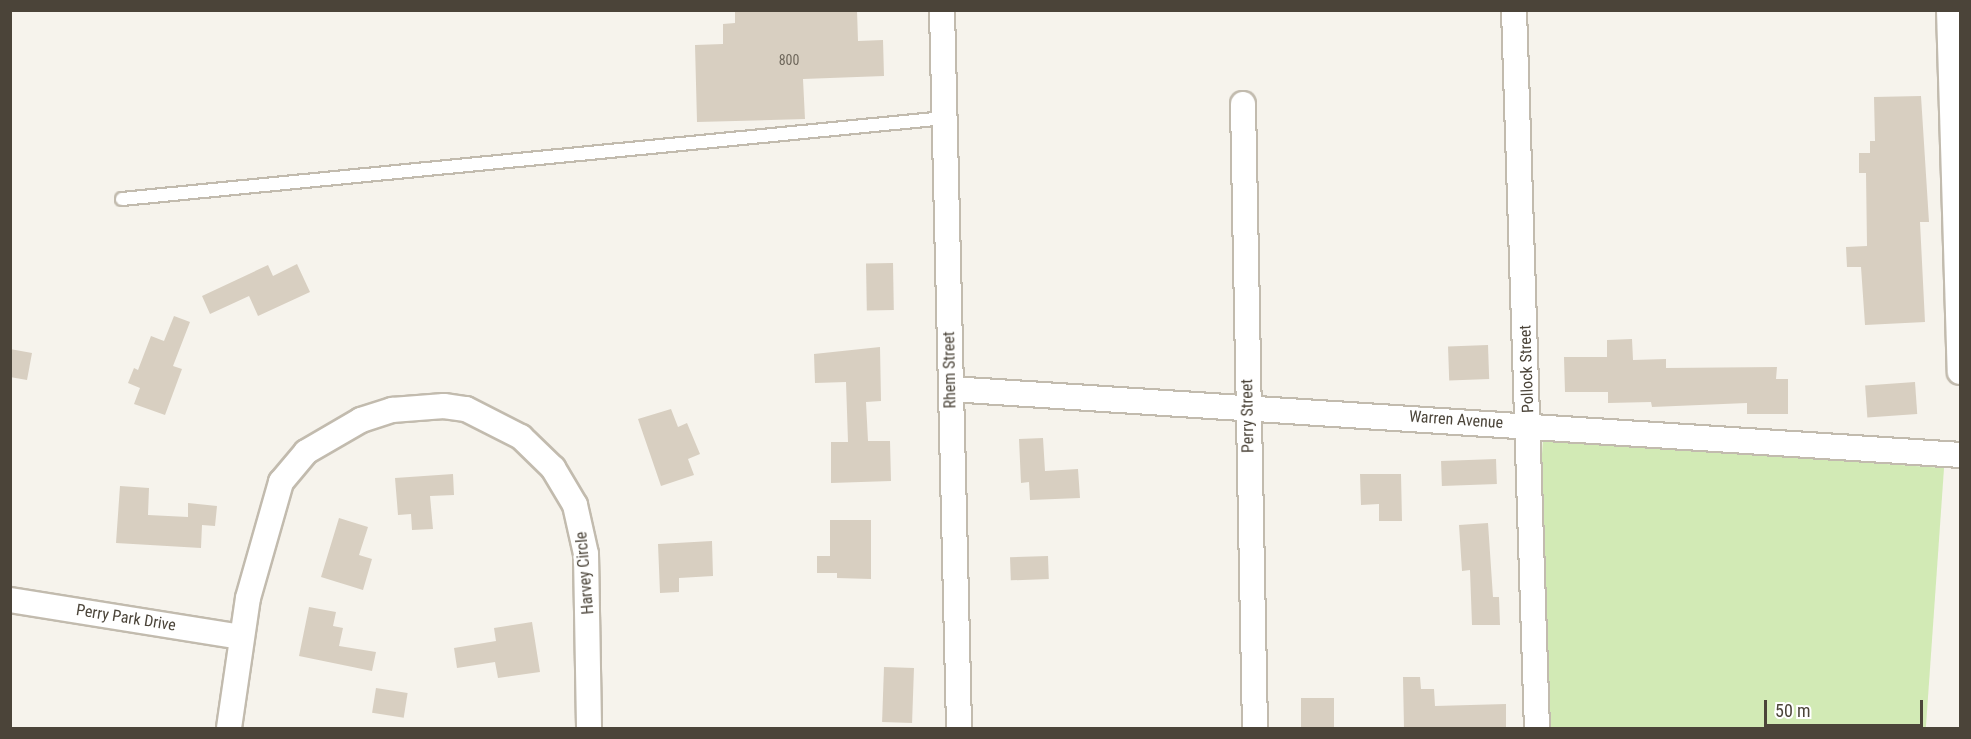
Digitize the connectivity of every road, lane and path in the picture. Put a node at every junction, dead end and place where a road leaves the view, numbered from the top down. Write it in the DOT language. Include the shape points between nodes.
graph roads {
  1 [pos="942,10"];
  2 [pos="1514,10"];
  3 [pos="1949,10"];
  4 [pos="1243,104"];
  5 [pos="945,118"];
  6 [pos="122,199"];
  7 [pos="1960,372"];
  8 [pos="951,389"];
  9 [pos="1248,406"];
  10 [pos="1529,425"];
  11 [pos="1960,455"];
  12 [pos="10,600"];
  13 [pos="241,636"];
  14 [pos="229,729"];
  15 [pos="589,729"];
  16 [pos="959,729"];
  17 [pos="1255,729"];
  18 [pos="1537,729"];
  1 -- 5 [label="street, Rhem Street"];
  2 -- 10 [label="street, Pollock Street"];
  3 -- 7 [label="street"];
  4 -- 9 [label="street, Perry Street"];
  5 -- 6 [label="lane"];
  5 -- 8 [label="street, Rhem Street"];
  8 -- 9 [label="street, Warren Avenue"];
  8 -- 16 [label="street, Rhem Street"];
  9 -- 10 [label="street, Warren Avenue"];
  9 -- 17 [label="street, Perry Street"];
  10 -- 11 [label="street, Warren Avenue"];
  10 -- 18 [label="street, Pollock Street"];
  12 -- 13 [label="street, Perry Park Drive"];
  13 -- 14 [label="street, Harvey Circle"];
  13 -- 15 [label="street, Harvey Circle" via="269,516 281,482 295,463 323,440 381,413 420,407 466,409 535,448 553,468 575,505 586,554"];
}
